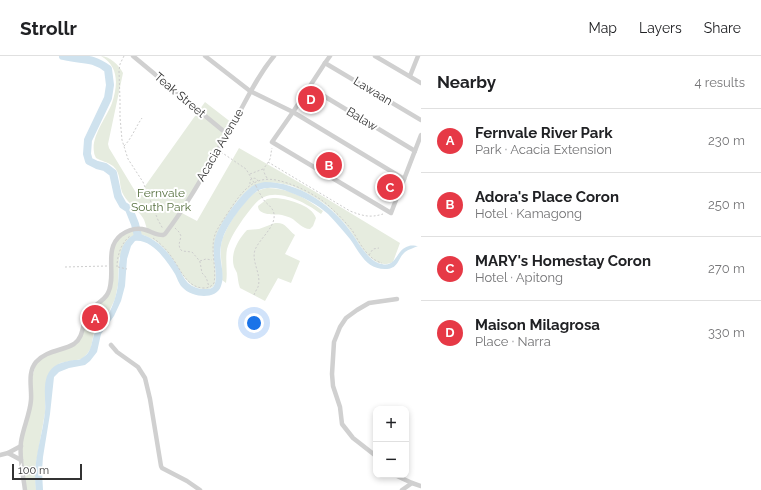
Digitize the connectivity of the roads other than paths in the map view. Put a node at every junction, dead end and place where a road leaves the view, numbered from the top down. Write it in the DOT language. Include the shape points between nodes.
graph roads {
  1 [pos="133,56"];
  2 [pos="205,56"];
  3 [pos="274,56"];
  4 [pos="330,56"];
  5 [pos="375,56"];
  6 [pos="418,56"];
  7 [pos="384,58"];
  8 [pos="325,63"];
  9 [pos="410,76"];
  10 [pos="421,83"];
  11 [pos="309,87"];
  12 [pos="250,91"];
  13 [pos="293,112"];
  14 [pos="421,120"];
  15 [pos="227,134"];
  16 [pos="421,135"];
  17 [pos="415,151"];
  18 [pos="404,179"];
  19 [pos="397,299"];
  20 [pos="111,345"];
  21 [pos="21,446"];
  22 [pos="8,453"];
  23 [pos="373,453"];
  24 [pos="0,455"];
  25 [pos="21,460"];
  26 [pos="401,478"];
  27 [pos="412,483"];
  28 [pos="421,486"];
  29 [pos="25,490"];
  30 [pos="200,490"];
  31 [pos="402,490"];
  1 -- 15 [label="street, Teak Street"];
  2 -- 12 [label="street"];
  3 -- 12 [label="street, Acacia Avenue"];
  4 -- 8 [label="street"];
  5 -- 7 [label="street"];
  6 -- 9 [label="street"];
  7 -- 9 [label="street"];
  8 -- 11 [label="street"];
  8 -- 14 [label="street, Lawaan"];
  9 -- 10 [label="street"];
  11 -- 13 [label="street"];
  11 -- 17 [label="street, Balaw"];
  12 -- 13 [label="street"];
  12 -- 15 [label="street, Acacia Avenue"];
  13 -- 18 [label="street"];
  13 -- 18 [label="street" via="272,142 389,212"];
  15 -- 21 [label="street, Acacia Avenue" via="166,233 160,235 137,228 126,232 115,241 111,254 111,284 108,293 88,313 83,330 75,343 44,356 31,372 31,401"];
  16 -- 17 [label="street"];
  17 -- 18 [label="street"];
  19 -- 23 [label="street" via="369,302 357,310 346,318 334,342 333,386 342,424 353,438"];
  20 -- 30 [label="street" via="138,367 145,378 160,466"];
  21 -- 22 [label="street"];
  21 -- 25 [label="street"];
  22 -- 24 [label="street"];
  22 -- 25 [label="street"];
  25 -- 29 [label="street"];
  26 -- 27 [label="street"];
  27 -- 28 [label="street"];
  27 -- 31 [label="street"];
}
